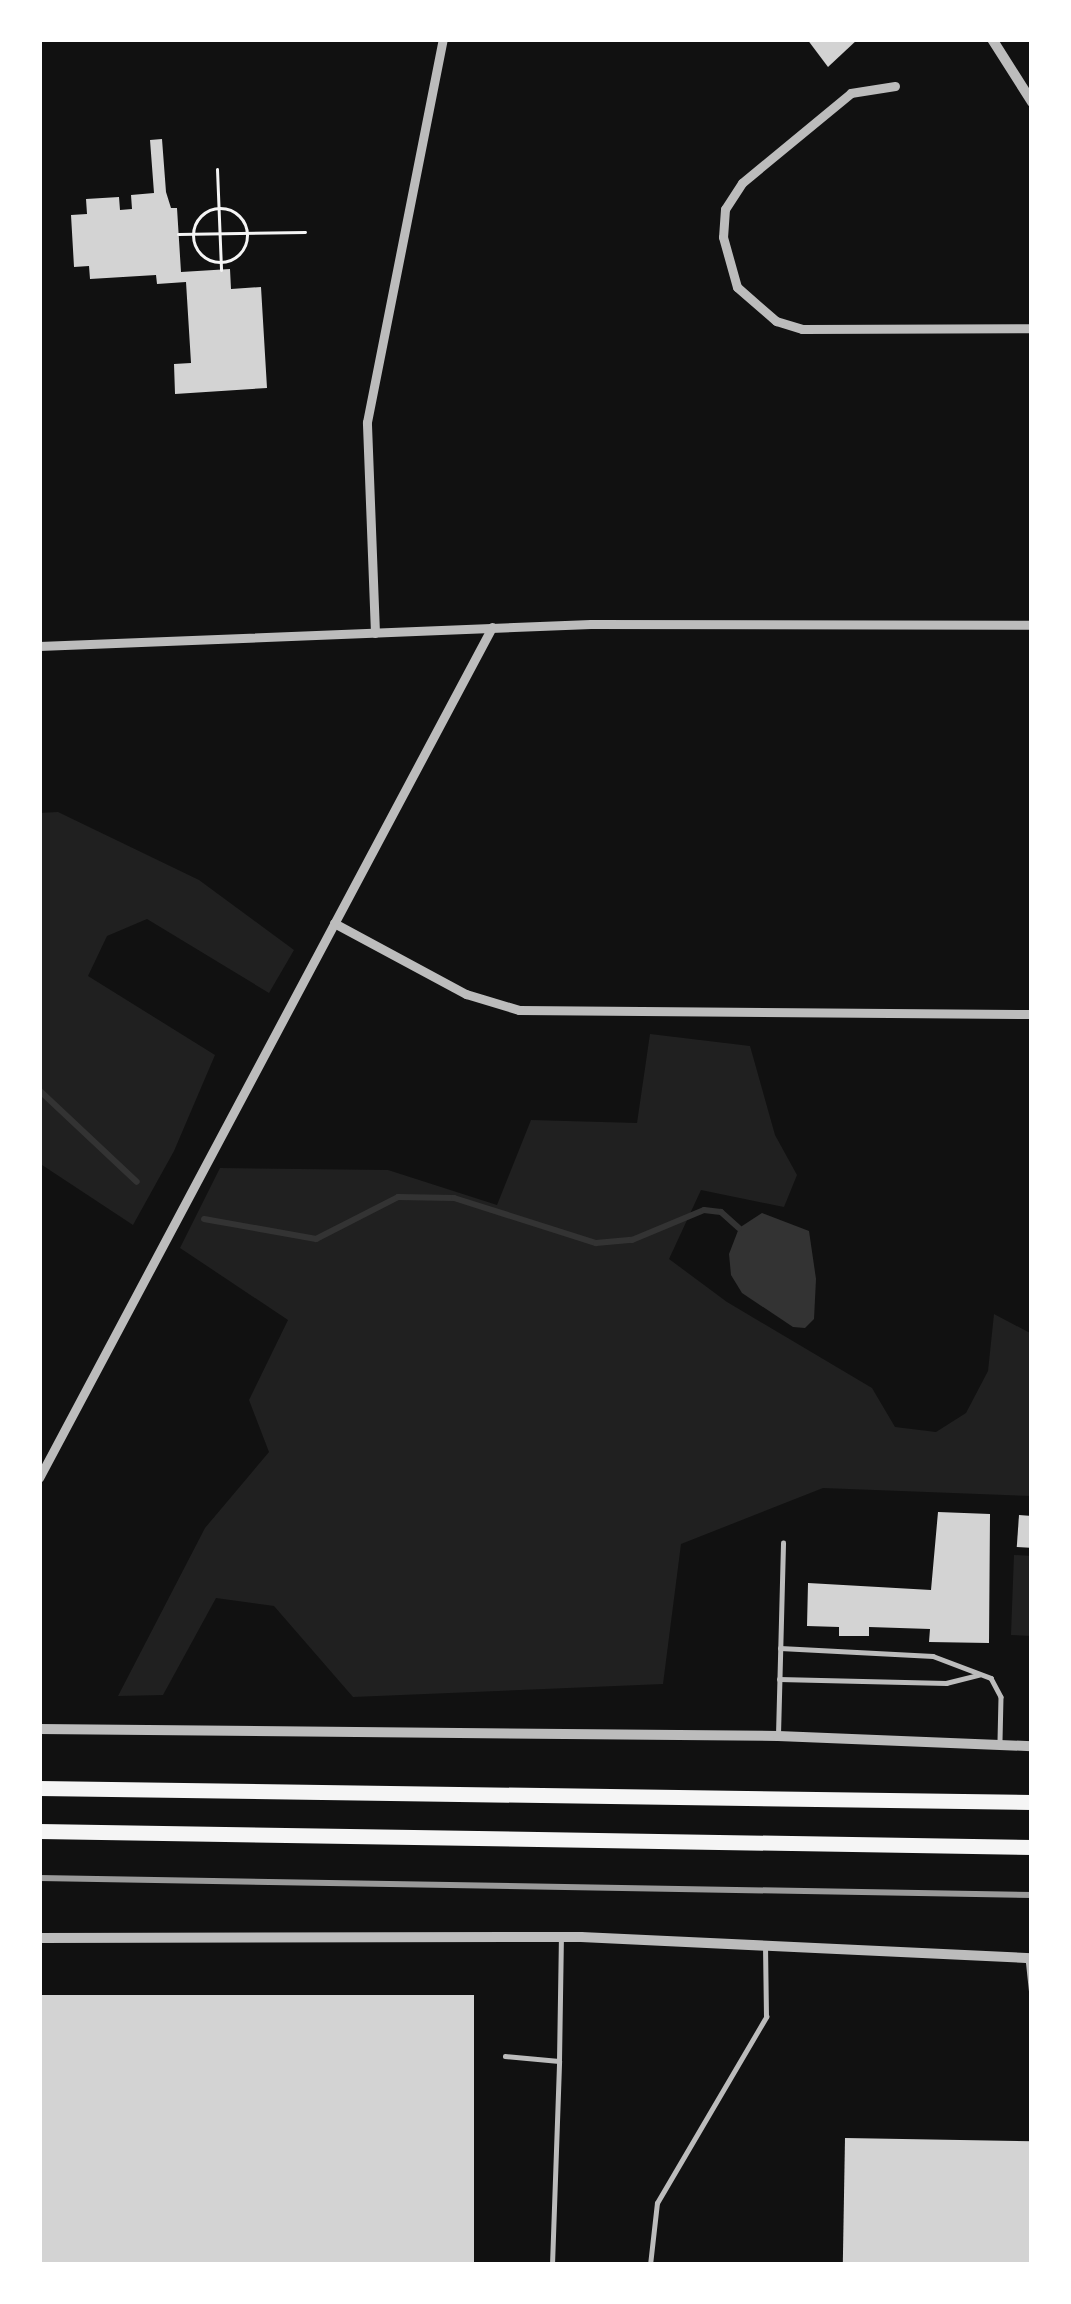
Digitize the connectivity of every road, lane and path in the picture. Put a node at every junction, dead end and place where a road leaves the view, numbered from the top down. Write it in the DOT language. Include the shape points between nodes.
graph roads {
  1 [pos="443,39"];
  2 [pos="992,39"];
  3 [pos="895,86"];
  4 [pos="1032,103"];
  5 [pos="217,169"];
  6 [pos="219,208"];
  7 [pos="305,232"];
  8 [pos="178,234"];
  9 [pos="248,234"];
  10 [pos="192,235"];
  11 [pos="220,235"];
  12 [pos="221,267"];
  13 [pos="1032,328"];
  14 [pos="1032,625"];
  15 [pos="491,628"];
  16 [pos="375,633"];
  17 [pos="39,646"];
  18 [pos="334,923"];
  19 [pos="1032,1014"];
  20 [pos="39,1478"];
  21 [pos="783,1543"];
  22 [pos="780,1648"];
  23 [pos="979,1676"];
  24 [pos="779,1679"];
  25 [pos="39,1729"];
  26 [pos="778,1736"];
  27 [pos="1000,1746"];
  28 [pos="1032,1746"];
  29 [pos="39,1788"];
  30 [pos="1032,1802"];
  31 [pos="39,1831"];
  32 [pos="1032,1846"];
  33 [pos="561,1937"];
  34 [pos="39,1938"];
  35 [pos="765,1942"];
  36 [pos="1030,1958"];
  37 [pos="1032,1994"];
  38 [pos="505,2056"];
  39 [pos="559,2061"];
  40 [pos="552,2265"];
  41 [pos="650,2265"];
  1 -- 16 [label="street" via="367,422"];
  2 -- 4 [label="street"];
  3 -- 13 [label="street" via="851,92 742,183 725,209 723,237 737,287 776,321 802,328"];
  5 -- 6 [label="path"];
  6 -- 9 [label="path" via="240,217"];
  6 -- 10 [label="path" via="202,215"];
  6 -- 11 [label="path"];
  7 -- 9 [label="path"];
  8 -- 10 [label="path"];
  9 -- 11 [label="path"];
  9 -- 12 [label="path" via="241,253"];
  10 -- 11 [label="path"];
  10 -- 12 [label="path" via="202,255"];
  11 -- 12 [label="path"];
  14 -- 15 [label="street"];
  15 -- 16 [label="street"];
  15 -- 18 [label="street"];
  16 -- 17 [label="street"];
  18 -- 19 [label="street" via="466,994 519,1010"];
  18 -- 20 [label="street"];
  21 -- 22 [label="lane"];
  22 -- 23 [label="lane" via="933,1656"];
  22 -- 24 [label="lane"];
  23 -- 24 [label="lane" via="946,1683"];
  23 -- 27 [label="lane" via="998,1683"];
  24 -- 26 [label="lane"];
  25 -- 26 [label="street"];
  26 -- 27 [label="street"];
  27 -- 28 [label="street"];
  29 -- 30 [label="highway"];
  31 -- 32 [label="highway"];
  33 -- 34 [label="street"];
  33 -- 35 [label="street"];
  33 -- 39 [label="lane"];
  35 -- 36 [label="street"];
  35 -- 41 [label="lane" via="766,2017 657,2203"];
  36 -- 37 [label="lane"];
  38 -- 39 [label="lane"];
  39 -- 40 [label="lane"];
}
